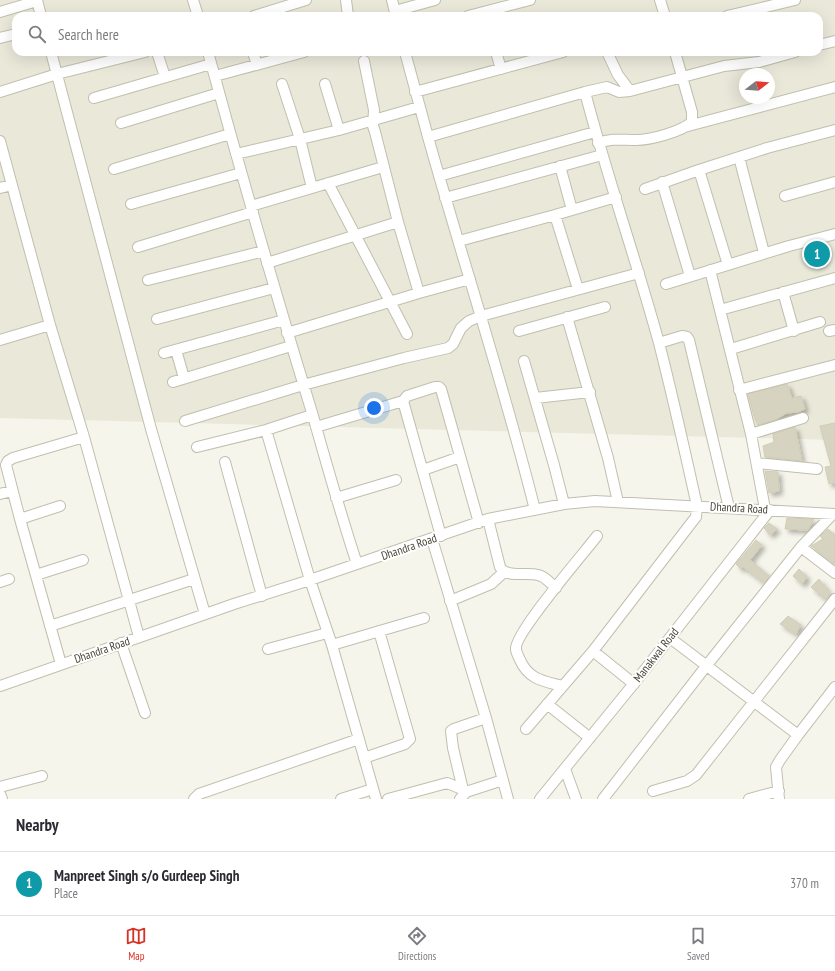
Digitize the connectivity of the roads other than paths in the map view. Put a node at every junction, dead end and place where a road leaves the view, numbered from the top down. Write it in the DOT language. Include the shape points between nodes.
graph roads {
  1 [pos="37,0"];
  2 [pos="193,0"];
  3 [pos="306,0"];
  4 [pos="346,0"];
  5 [pos="392,0"];
  6 [pos="435,0"];
  7 [pos="530,0"];
  8 [pos="660,0"];
  9 [pos="795,0"];
  10 [pos="0,12"];
  11 [pos="40,12"];
  12 [pos="197,12"];
  13 [pos="267,12"];
  14 [pos="348,12"];
  15 [pos="396,12"];
  16 [pos="399,12"];
  17 [pos="492,12"];
  18 [pos="664,12"];
  19 [pos="744,12"];
  20 [pos="12,35"];
  21 [pos="0,38"];
  22 [pos="835,41"];
  23 [pos="823,44"];
  24 [pos="52,56"];
  25 [pos="129,56"];
  26 [pos="158,56"];
  27 [pos="209,56"];
  28 [pos="254,56"];
  29 [pos="290,56"];
  30 [pos="406,56"];
  31 [pos="497,56"];
  32 [pos="548,56"];
  33 [pos="609,56"];
  34 [pos="676,56"];
  35 [pos="780,56"];
  36 [pos="364,61"];
  37 [pos="211,64"];
  38 [pos="257,65"];
  39 [pos="501,69"];
  40 [pos="57,74"];
  41 [pos="215,76"];
  42 [pos="682,76"];
  43 [pos="165,77"];
  44 [pos="621,79"];
  45 [pos="282,84"];
  46 [pos="325,84"];
  47 [pos="835,87"];
  48 [pos="613,90"];
  49 [pos="630,91"];
  50 [pos="0,92"];
  51 [pos="415,92"];
  52 [pos="584,92"];
  53 [pos="219,93"];
  54 [pos="94,98"];
  55 [pos="419,107"];
  56 [pos="373,121"];
  57 [pos="121,124"];
  58 [pos="688,126"];
  59 [pos="340,130"];
  60 [pos="835,130"];
  61 [pos="595,132"];
  62 [pos="230,134"];
  63 [pos="428,137"];
  64 [pos="300,139"];
  65 [pos="0,142"];
  66 [pos="598,142"];
  67 [pos="236,154"];
  68 [pos="602,155"];
  69 [pos="739,157"];
  70 [pos="560,166"];
  71 [pos="383,167"];
  72 [pos="114,169"];
  73 [pos="699,170"];
  74 [pos="241,173"];
  75 [pos="439,176"];
  76 [pos="662,182"];
  77 [pos="835,182"];
  78 [pos="328,183"];
  79 [pos="12,185"];
  80 [pos="0,188"];
  81 [pos="312,188"];
  82 [pos="645,189"];
  83 [pos="785,196"];
  84 [pos="616,197"];
  85 [pos="445,198"];
  86 [pos="131,204"];
  87 [pos="252,209"];
  88 [pos="572,210"];
  89 [pos="555,215"];
  90 [pos="398,222"];
  91 [pos="835,234"];
  92 [pos="356,236"];
  93 [pos="459,241"];
  94 [pos="138,247"];
  95 [pos="264,251"];
  96 [pos="764,253"];
  97 [pos="267,263"];
  98 [pos="728,265"];
  99 [pos="710,270"];
  100 [pos="639,273"];
  101 [pos="690,276"];
  102 [pos="470,279"];
  103 [pos="835,279"];
  104 [pos="148,280"];
  105 [pos="666,284"];
  106 [pos="274,288"];
  107 [pos="578,289"];
  108 [pos="783,292"];
  109 [pos="420,293"];
  110 [pos="391,302"];
  111 [pos="605,307"];
  112 [pos="720,310"];
  113 [pos="481,316"];
  114 [pos="567,317"];
  115 [pos="157,319"];
  116 [pos="284,320"];
  117 [pos="820,322"];
  118 [pos="50,325"];
  119 [pos="519,331"];
  120 [pos="794,331"];
  121 [pos="287,333"];
  122 [pos="407,334"];
  123 [pos="0,340"];
  124 [pos="659,343"];
  125 [pos="291,346"];
  126 [pos="731,349"];
  127 [pos="176,350"];
  128 [pos="164,353"];
  129 [pos="524,361"];
  130 [pos="835,365"];
  131 [pos="184,378"];
  132 [pos="173,382"];
  133 [pos="303,385"];
  134 [pos="739,390"];
  135 [pos="590,392"];
  136 [pos="535,398"];
  137 [pos="403,401"];
  138 [pos="312,414"];
  139 [pos="803,418"];
  140 [pos="185,421"];
  141 [pos="316,426"];
  142 [pos="266,430"];
  143 [pos="751,434"];
  144 [pos="84,437"];
  145 [pos="198,447"];
  146 [pos="460,457"];
  147 [pos="225,462"];
  148 [pos="757,463"];
  149 [pos="423,470"];
  150 [pos="817,470"];
  151 [pos="396,480"];
  152 [pos="12,491"];
  153 [pos="0,494"];
  154 [pos="336,498"];
  155 [pos="618,502"];
  156 [pos="564,504"];
  157 [pos="60,506"];
  158 [pos="697,506"];
  159 [pos="729,508"];
  160 [pos="535,510"];
  161 [pos="768,510"];
  162 [pos="834,514"];
  163 [pos="20,519"];
  164 [pos="484,521"];
  165 [pos="597,536"];
  166 [pos="436,538"];
  167 [pos="801,547"];
  168 [pos="83,560"];
  169 [pos="357,564"];
  170 [pos="504,572"];
  171 [pos="835,573"];
  172 [pos="36,575"];
  173 [pos="194,579"];
  174 [pos="310,580"];
  175 [pos="556,588"];
  176 [pos="262,596"];
  177 [pos="835,599"];
  178 [pos="128,600"];
  179 [pos="450,601"];
  180 [pos="205,614"];
  181 [pos="424,618"];
  182 [pos="50,626"];
  183 [pos="379,632"];
  184 [pos="327,633"];
  185 [pos="139,637"];
  186 [pos="670,638"];
  187 [pos="121,643"];
  188 [pos="332,645"];
  189 [pos="268,649"];
  190 [pos="593,651"];
  191 [pos="61,664"];
  192 [pos="707,665"];
  193 [pos="634,684"];
  194 [pos="0,686"];
  195 [pos="562,686"];
  196 [pos="835,687"];
  197 [pos="754,702"];
  198 [pos="547,704"];
  199 [pos="145,713"];
  200 [pos="486,718"];
  201 [pos="526,729"];
  202 [pos="798,735"];
  203 [pos="590,738"];
  204 [pos="359,739"];
  205 [pos="364,758"];
  206 [pos="565,769"];
  207 [pos="42,776"];
  208 [pos="503,780"];
  209 [pos="0,787"];
  210 [pos="373,789"];
  211 [pos="653,791"];
  212 [pos="0,794"];
  213 [pos="462,794"];
  214 [pos="779,795"];
  215 [pos="2,799"];
  216 [pos="194,799"];
  217 [pos="341,799"];
  218 [pos="376,799"];
  219 [pos="388,799"];
  220 [pos="508,799"];
  221 [pos="540,799"];
  222 [pos="576,799"];
  223 [pos="603,799"];
  224 [pos="749,799"];
  1 -- 10 [label="street"];
  1 -- 11 [label="street"];
  2 -- 12 [label="street"];
  3 -- 13 [label="street"];
  4 -- 14 [label="street"];
  5 -- 15 [label="street"];
  6 -- 16 [label="street"];
  7 -- 17 [label="street"];
  8 -- 18 [label="street"];
  9 -- 19 [label="street"];
  20 -- 21 [label="street"];
  22 -- 23 [label="street"];
  24 -- 40 [label="street"];
  25 -- 40 [label="street"];
  26 -- 43 [label="street"];
  27 -- 37 [label="street"];
  28 -- 38 [label="street"];
  29 -- 38 [label="street"];
  30 -- 51 [label="street"];
  31 -- 39 [label="street"];
  32 -- 39 [label="street"];
  33 -- 44 [label="street"];
  34 -- 42 [label="street"];
  35 -- 42 [label="street"];
  36 -- 56 [label="street" via="374,110"];
  37 -- 41 [label="street"];
  37 -- 43 [label="street"];
  38 -- 41 [label="street"];
  39 -- 51 [label="street"];
  40 -- 50 [label="street"];
  40 -- 173 [label="street" via="151,429"];
  41 -- 53 [label="street"];
  42 -- 49 [label="street"];
  42 -- 58 [label="street" via="693,118"];
  43 -- 54 [label="street"];
  44 -- 48 [label="street"];
  44 -- 49 [label="street"];
  45 -- 64 [label="street"];
  46 -- 59 [label="street"];
  47 -- 58 [label="street"];
  48 -- 49 [label="street"];
  48 -- 52 [label="street" via="606,87"];
  51 -- 55 [label="street"];
  52 -- 61 [label="street"];
  52 -- 63 [label="street"];
  53 -- 57 [label="street"];
  53 -- 62 [label="street"];
  55 -- 56 [label="street"];
  55 -- 63 [label="street"];
  56 -- 59 [label="street"];
  56 -- 71 [label="street"];
  58 -- 66 [label="street" via="645,139"];
  59 -- 64 [label="street"];
  60 -- 69 [label="street"];
  61 -- 66 [label="street"];
  61 -- 75 [label="street"];
  62 -- 67 [label="street"];
  62 -- 72 [label="street"];
  63 -- 75 [label="street"];
  64 -- 67 [label="street"];
  64 -- 81 [label="street"];
  65 -- 79 [label="street"];
  66 -- 68 [label="street"];
  67 -- 74 [label="street"];
  68 -- 70 [label="street"];
  68 -- 84 [label="street"];
  69 -- 73 [label="street"];
  69 -- 96 [label="street"];
  70 -- 85 [label="street"];
  70 -- 88 [label="street"];
  71 -- 78 [label="street"];
  71 -- 90 [label="street"];
  73 -- 76 [label="street"];
  73 -- 98 [label="street"];
  74 -- 86 [label="street"];
  74 -- 87 [label="street"];
  75 -- 85 [label="street"];
  76 -- 82 [label="street"];
  76 -- 101 [label="street"];
  77 -- 83 [label="street"];
  78 -- 81 [label="street"];
  78 -- 92 [label="street"];
  79 -- 80 [label="street"];
  79 -- 118 [label="street"];
  81 -- 87 [label="street"];
  84 -- 88 [label="street"];
  84 -- 100 [label="street"];
  85 -- 93 [label="street"];
  87 -- 94 [label="street"];
  87 -- 95 [label="street"];
  88 -- 89 [label="street"];
  89 -- 93 [label="street"];
  89 -- 107 [label="street"];
  90 -- 92 [label="street"];
  90 -- 109 [label="street"];
  91 -- 96 [label="street"];
  92 -- 97 [label="street"];
  92 -- 110 [label="street"];
  93 -- 102 [label="street"];
  95 -- 97 [label="street"];
  95 -- 104 [label="street"];
  96 -- 98 [label="street"];
  97 -- 106 [label="street"];
  98 -- 99 [label="street"];
  99 -- 101 [label="street"];
  99 -- 112 [label="street"];
  100 -- 107 [label="street"];
  100 -- 124 [label="street"];
  101 -- 105 [label="street"];
  102 -- 109 [label="street"];
  102 -- 113 [label="street"];
  103 -- 108 [label="street"];
  106 -- 115 [label="street"];
  106 -- 116 [label="street"];
  107 -- 113 [label="street"];
  108 -- 112 [label="street"];
  108 -- 120 [label="street"];
  109 -- 110 [label="street"];
  110 -- 121 [label="street"];
  110 -- 122 [label="street"];
  111 -- 114 [label="street"];
  112 -- 126 [label="street"];
  113 -- 133 [label="street" via="461,328 453,344 448,348"];
  113 -- 160 [label="street"];
  114 -- 119 [label="street"];
  114 -- 135 [label="street"];
  116 -- 121 [label="street"];
  116 -- 127 [label="street"];
  117 -- 120 [label="street"];
  118 -- 123 [label="street"];
  118 -- 144 [label="street"];
  120 -- 126 [label="street"];
  121 -- 125 [label="street"];
  124 -- 158 [label="street"];
  124 -- 159 [label="street" via="682,336 689,340"];
  125 -- 131 [label="street"];
  125 -- 133 [label="street"];
  126 -- 134 [label="street"];
  127 -- 128 [label="street"];
  127 -- 131 [label="street"];
  129 -- 136 [label="street"];
  130 -- 134 [label="street"];
  131 -- 132 [label="street"];
  133 -- 138 [label="street"];
  133 -- 140 [label="street"];
  134 -- 143 [label="street"];
  135 -- 136 [label="street"];
  135 -- 155 [label="street"];
  136 -- 156 [label="street"];
  137 -- 141 [label="street"];
  137 -- 146 [label="street" via="407,396 435,387 440,388"];
  137 -- 149 [label="street"];
  138 -- 141 [label="street"];
  138 -- 142 [label="street"];
  139 -- 143 [label="street"];
  141 -- 154 [label="street"];
  142 -- 145 [label="street"];
  142 -- 174 [label="street"];
  143 -- 148 [label="street"];
  144 -- 152 [label="street" via="8,461 6,465"];
  144 -- 178 [label="street"];
  146 -- 149 [label="street"];
  146 -- 164 [label="street"];
  147 -- 176 [label="street"];
  148 -- 150 [label="street"];
  148 -- 161 [label="street"];
  149 -- 166 [label="street"];
  151 -- 154 [label="street"];
  152 -- 153 [label="street"];
  152 -- 163 [label="street"];
  154 -- 169 [label="street"];
  155 -- 156 [label="street, Dhandra Road"];
  155 -- 158 [label="street, Dhandra Road"];
  156 -- 160 [label="street, Dhandra Road"];
  157 -- 163 [label="street"];
  158 -- 159 [label="street, Dhandra Road"];
  158 -- 190 [label="street" via="696,517"];
  159 -- 161 [label="street, Dhandra Road"];
  160 -- 164 [label="street, Dhandra Road"];
  161 -- 162 [label="street, Dhandra Road"];
  161 -- 186 [label="street, Manakwal Road"];
  162 -- 167 [label="street"];
  163 -- 172 [label="street"];
  164 -- 166 [label="street, Dhandra Road"];
  164 -- 170 [label="street"];
  165 -- 175 [label="street"];
  166 -- 169 [label="street, Dhandra Road"];
  166 -- 179 [label="street"];
  167 -- 171 [label="street"];
  167 -- 192 [label="street"];
  168 -- 172 [label="street"];
  169 -- 174 [label="street, Dhandra Road"];
  170 -- 175 [label="street" via="540,575"];
  170 -- 179 [label="street" via="491,584"];
  172 -- 182 [label="street"];
  173 -- 178 [label="street"];
  173 -- 180 [label="street"];
  174 -- 176 [label="street, Dhandra Road"];
  174 -- 184 [label="street"];
  175 -- 195 [label="street" via="521,634 516,649 521,663 530,675"];
  176 -- 180 [label="street, Dhandra Road"];
  177 -- 197 [label="street"];
  178 -- 182 [label="street"];
  178 -- 185 [label="street"];
  179 -- 200 [label="street"];
  180 -- 185 [label="street, Dhandra Road"];
  181 -- 183 [label="street"];
  182 -- 191 [label="street"];
  183 -- 188 [label="street"];
  183 -- 205 [label="street" via="410,739 405,744"];
  184 -- 188 [label="street"];
  184 -- 189 [label="street"];
  185 -- 187 [label="street, Dhandra Road"];
  186 -- 192 [label="street"];
  186 -- 193 [label="street, Manakwal Road"];
  187 -- 191 [label="street, Dhandra Road"];
  187 -- 199 [label="street"];
  188 -- 204 [label="street"];
  190 -- 193 [label="street"];
  190 -- 195 [label="street"];
  191 -- 194 [label="street, Dhandra Road"];
  192 -- 197 [label="street"];
  192 -- 223 [label="street"];
  193 -- 203 [label="street, Manakwal Road"];
  195 -- 198 [label="street"];
  196 -- 202 [label="street"];
  197 -- 202 [label="street"];
  197 -- 211 [label="street" via="696,775 687,781"];
  198 -- 201 [label="street"];
  198 -- 203 [label="street"];
  200 -- 208 [label="street"];
  200 -- 213 [label="street" via="451,732"];
  202 -- 214 [label="street" via="776,767"];
  203 -- 206 [label="street, Manakwal Road"];
  204 -- 205 [label="street"];
  204 -- 216 [label="street" via="199,794"];
  205 -- 210 [label="street"];
  206 -- 221 [label="street, Manakwal Road"];
  206 -- 222 [label="street"];
  207 -- 209 [label="street"];
  208 -- 213 [label="street"];
  208 -- 220 [label="street"];
  210 -- 217 [label="street"];
  210 -- 218 [label="street"];
  212 -- 215 [label="street"];
  213 -- 219 [label="street" via="447,783"];
  214 -- 224 [label="street"];
}
